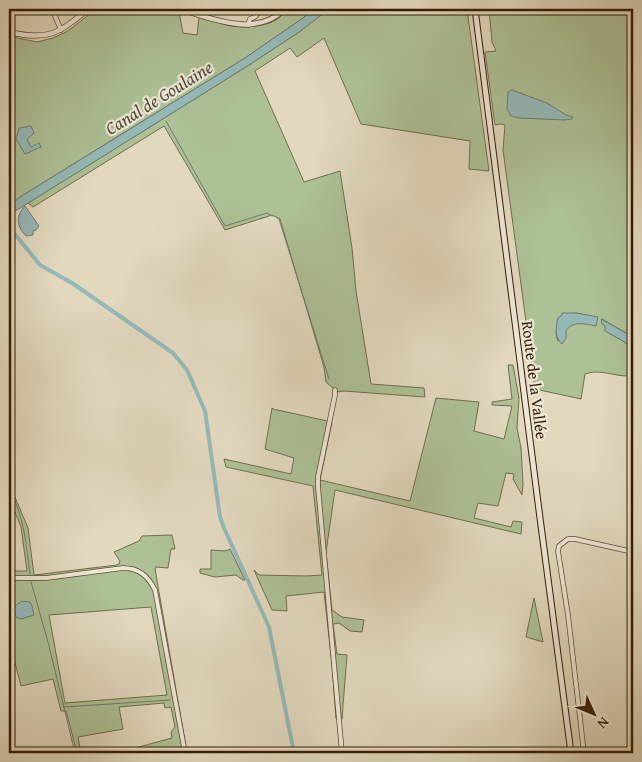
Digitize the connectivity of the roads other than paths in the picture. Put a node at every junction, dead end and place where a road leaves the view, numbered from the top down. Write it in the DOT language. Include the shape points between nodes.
graph roads {
  1 [pos="52,9"];
  2 [pos="88,9"];
  3 [pos="180,9"];
  4 [pos="257,9"];
  5 [pos="285,9"];
  6 [pos="475,9"];
  7 [pos="248,25"];
  8 [pos="61,30"];
  9 [pos="9,32"];
  10 [pos="335,390"];
  11 [pos="633,552"];
  12 [pos="9,578"];
  13 [pos="185,753"];
  14 [pos="342,753"];
  15 [pos="572,753"];
  16 [pos="584,753"];
  1 -- 8 [label="street"];
  2 -- 8 [label="street"];
  3 -- 7 [label="street"];
  4 -- 7 [label="street" via="256,16 248,21"];
  5 -- 7 [label="street" via="267,21"];
  6 -- 15 [label="main road, Route de la Vallée"];
  8 -- 9 [label="street" via="34,37"];
  10 -- 14 [label="street" via="318,487"];
  11 -- 16 [label="street" via="568,538 558,551"];
  12 -- 13 [label="street" via="46,578 123,568 144,574 154,590"];
}
